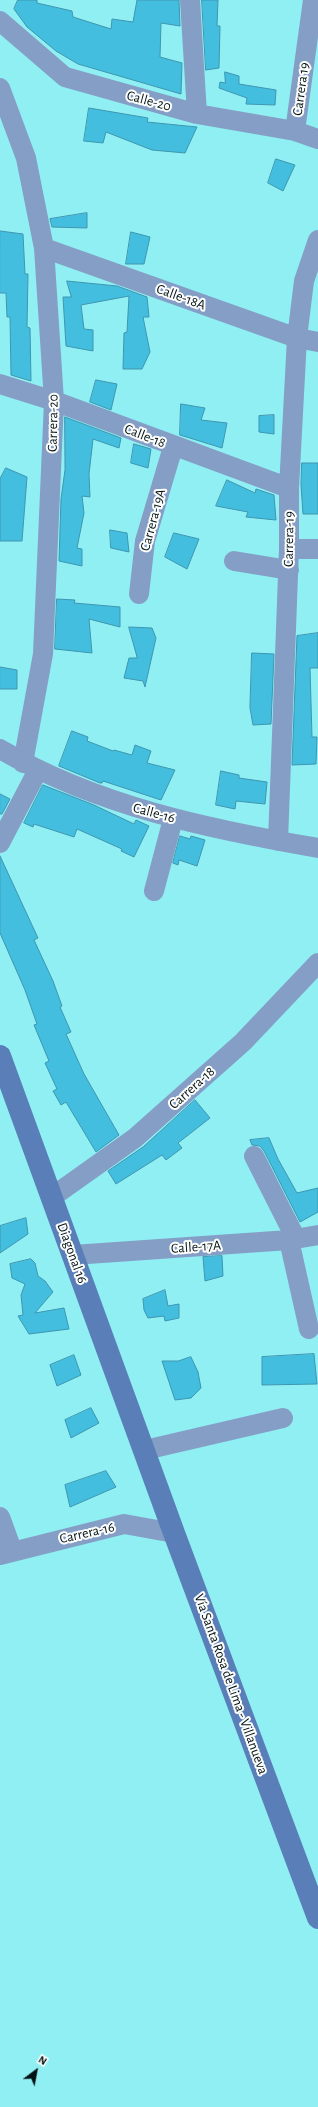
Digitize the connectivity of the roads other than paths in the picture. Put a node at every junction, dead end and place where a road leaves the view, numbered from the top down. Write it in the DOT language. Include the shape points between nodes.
graph roads {
  1 [pos="190,0"];
  2 [pos="313,0"];
  3 [pos="0,21"];
  4 [pos="0,88"];
  5 [pos="197,114"];
  6 [pos="295,131"];
  7 [pos="318,139"];
  8 [pos="318,240"];
  9 [pos="44,248"];
  10 [pos="297,338"];
  11 [pos="318,342"];
  12 [pos="0,384"];
  13 [pos="54,401"];
  14 [pos="173,447"];
  15 [pos="289,488"];
  16 [pos="289,549"];
  17 [pos="318,549"];
  18 [pos="234,562"];
  19 [pos="288,570"];
  20 [pos="139,594"];
  21 [pos="0,749"];
  22 [pos="31,767"];
  23 [pos="173,819"];
  24 [pos="278,841"];
  25 [pos="0,843"];
  26 [pos="318,848"];
  27 [pos="154,891"];
  28 [pos="318,963"];
  29 [pos="0,1056"];
  30 [pos="254,1156"];
  31 [pos="52,1197"];
  32 [pos="318,1234"];
  33 [pos="292,1240"];
  34 [pos="73,1255"];
  35 [pos="309,1329"];
  36 [pos="283,1418"];
  37 [pos="145,1450"];
  38 [pos="0,1517"];
  39 [pos="174,1533"];
  40 [pos="6,1553"];
  41 [pos="318,1918"];
  1 -- 5 [label="street"];
  2 -- 6 [label="street, Carrera 19"];
  3 -- 5 [label="street, Calle-20" via="65,77"];
  4 -- 9 [label="street, Carrera-20" via="26,158"];
  5 -- 6 [label="street, Calle-20"];
  6 -- 7 [label="street, Calle-20"];
  8 -- 10 [label="street, Carrera-19" via="304,281"];
  9 -- 10 [label="street, Calle-18A"];
  9 -- 13 [label="street, Carrera-20"];
  10 -- 11 [label="street, Calle-18A"];
  10 -- 15 [label="street, Carrera-19"];
  12 -- 13 [label="street, Calle-18"];
  13 -- 14 [label="street, Calle-18"];
  13 -- 22 [label="street, Carrera-20" via="43,654"];
  14 -- 15 [label="street, Calle-18"];
  14 -- 20 [label="street, Carrera-19A" via="145,541"];
  15 -- 16 [label="street, Carrera-19"];
  16 -- 17 [label="street"];
  16 -- 19 [label="street, Carrera-19"];
  18 -- 19 [label="street"];
  19 -- 24 [label="street, Carrera-19"];
  21 -- 22 [label="street, Calle-16"];
  22 -- 23 [label="street, Calle-16" via="124,805"];
  22 -- 25 [label="street, Carrera-20"];
  23 -- 24 [label="street, Calle-16"];
  23 -- 27 [label="street"];
  24 -- 26 [label="street, Calle-16"];
  28 -- 31 [label="street, Carrera-18" via="243,1042 135,1138"];
  29 -- 31 [label="street, Diagonal 16"];
  30 -- 33 [label="street"];
  31 -- 34 [label="street, Diagonal 16"];
  32 -- 33 [label="street, Calle-17A"];
  33 -- 34 [label="street, Calle-17A"];
  33 -- 35 [label="street"];
  34 -- 37 [label="street, Diagonal 16"];
  36 -- 37 [label="street"];
  37 -- 39 [label="street, Vía Santa Rosa de Lima - Villanueva"];
  38 -- 40 [label="street"];
  39 -- 40 [label="street, Carrera-16" via="124,1524"];
  39 -- 41 [label="street, Vía Santa Rosa de Lima - Villanueva"];
}
